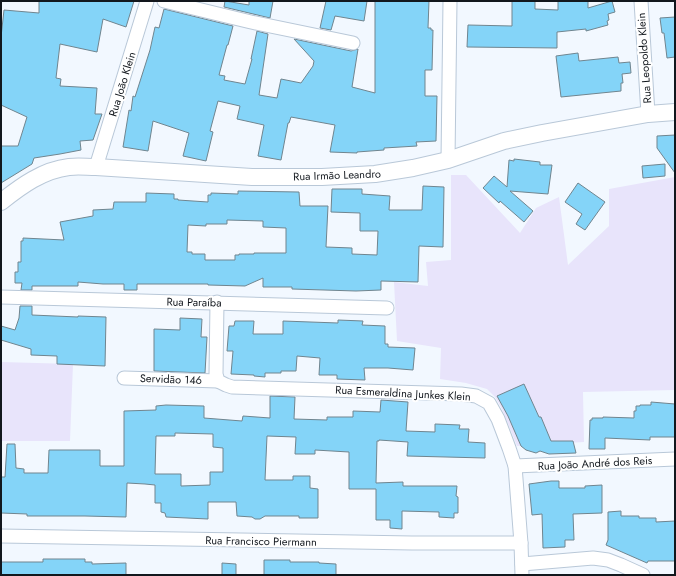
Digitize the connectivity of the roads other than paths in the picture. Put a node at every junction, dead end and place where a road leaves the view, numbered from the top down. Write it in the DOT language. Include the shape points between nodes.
graph roads {
  1 [pos="146,1"];
  2 [pos="164,1"];
  3 [pos="450,1"];
  4 [pos="641,1"];
  5 [pos="353,43"];
  6 [pos="675,112"];
  7 [pos="648,114"];
  8 [pos="448,160"];
  9 [pos="96,167"];
  10 [pos="1,202"];
  11 [pos="1,297"];
  12 [pos="217,302"];
  13 [pos="387,308"];
  14 [pos="124,378"];
  15 [pos="218,381"];
  16 [pos="675,459"];
  17 [pos="515,466"];
  18 [pos="1,536"];
  19 [pos="521,543"];
  20 [pos="522,569"];
  21 [pos="643,575"];
  1 -- 9 [label="street, Rua João Klein"];
  2 -- 5 [label="street"];
  3 -- 8 [label="street"];
  4 -- 7 [label="street, Rua Leopoldo Klein"];
  6 -- 7 [label="street, Rua Irmão Leandro"];
  7 -- 8 [label="street, Rua Irmão Leandro" via="504,141"];
  8 -- 9 [label="street, Rua Irmão Leandro" via="375,174 322,177 252,176"];
  9 -- 10 [label="street, Rua Irmão Leandro" via="68,167 53,171 27,183"];
  11 -- 12 [label="street, Rua Paraíba"];
  12 -- 13 [label="street, Rua Paraíba"];
  12 -- 15 [label="street"];
  14 -- 15 [label="street, Servidão 146"];
  15 -- 17 [label="street, Rua Esmeraldina Junkes Klein" via="232,387 453,393 476,396 489,403 492,408"];
  16 -- 17 [label="street, Rua João André dos Reis"];
  17 -- 19 [label="street, Rua Esmeraldina Junkes Klein"];
  18 -- 19 [label="street, Rua Francisco Piermann"];
  19 -- 20 [label="street, Rua Esmeraldina Junkes Klein"];
  20 -- 21 [label="street" via="593,558 608,560"];
}
